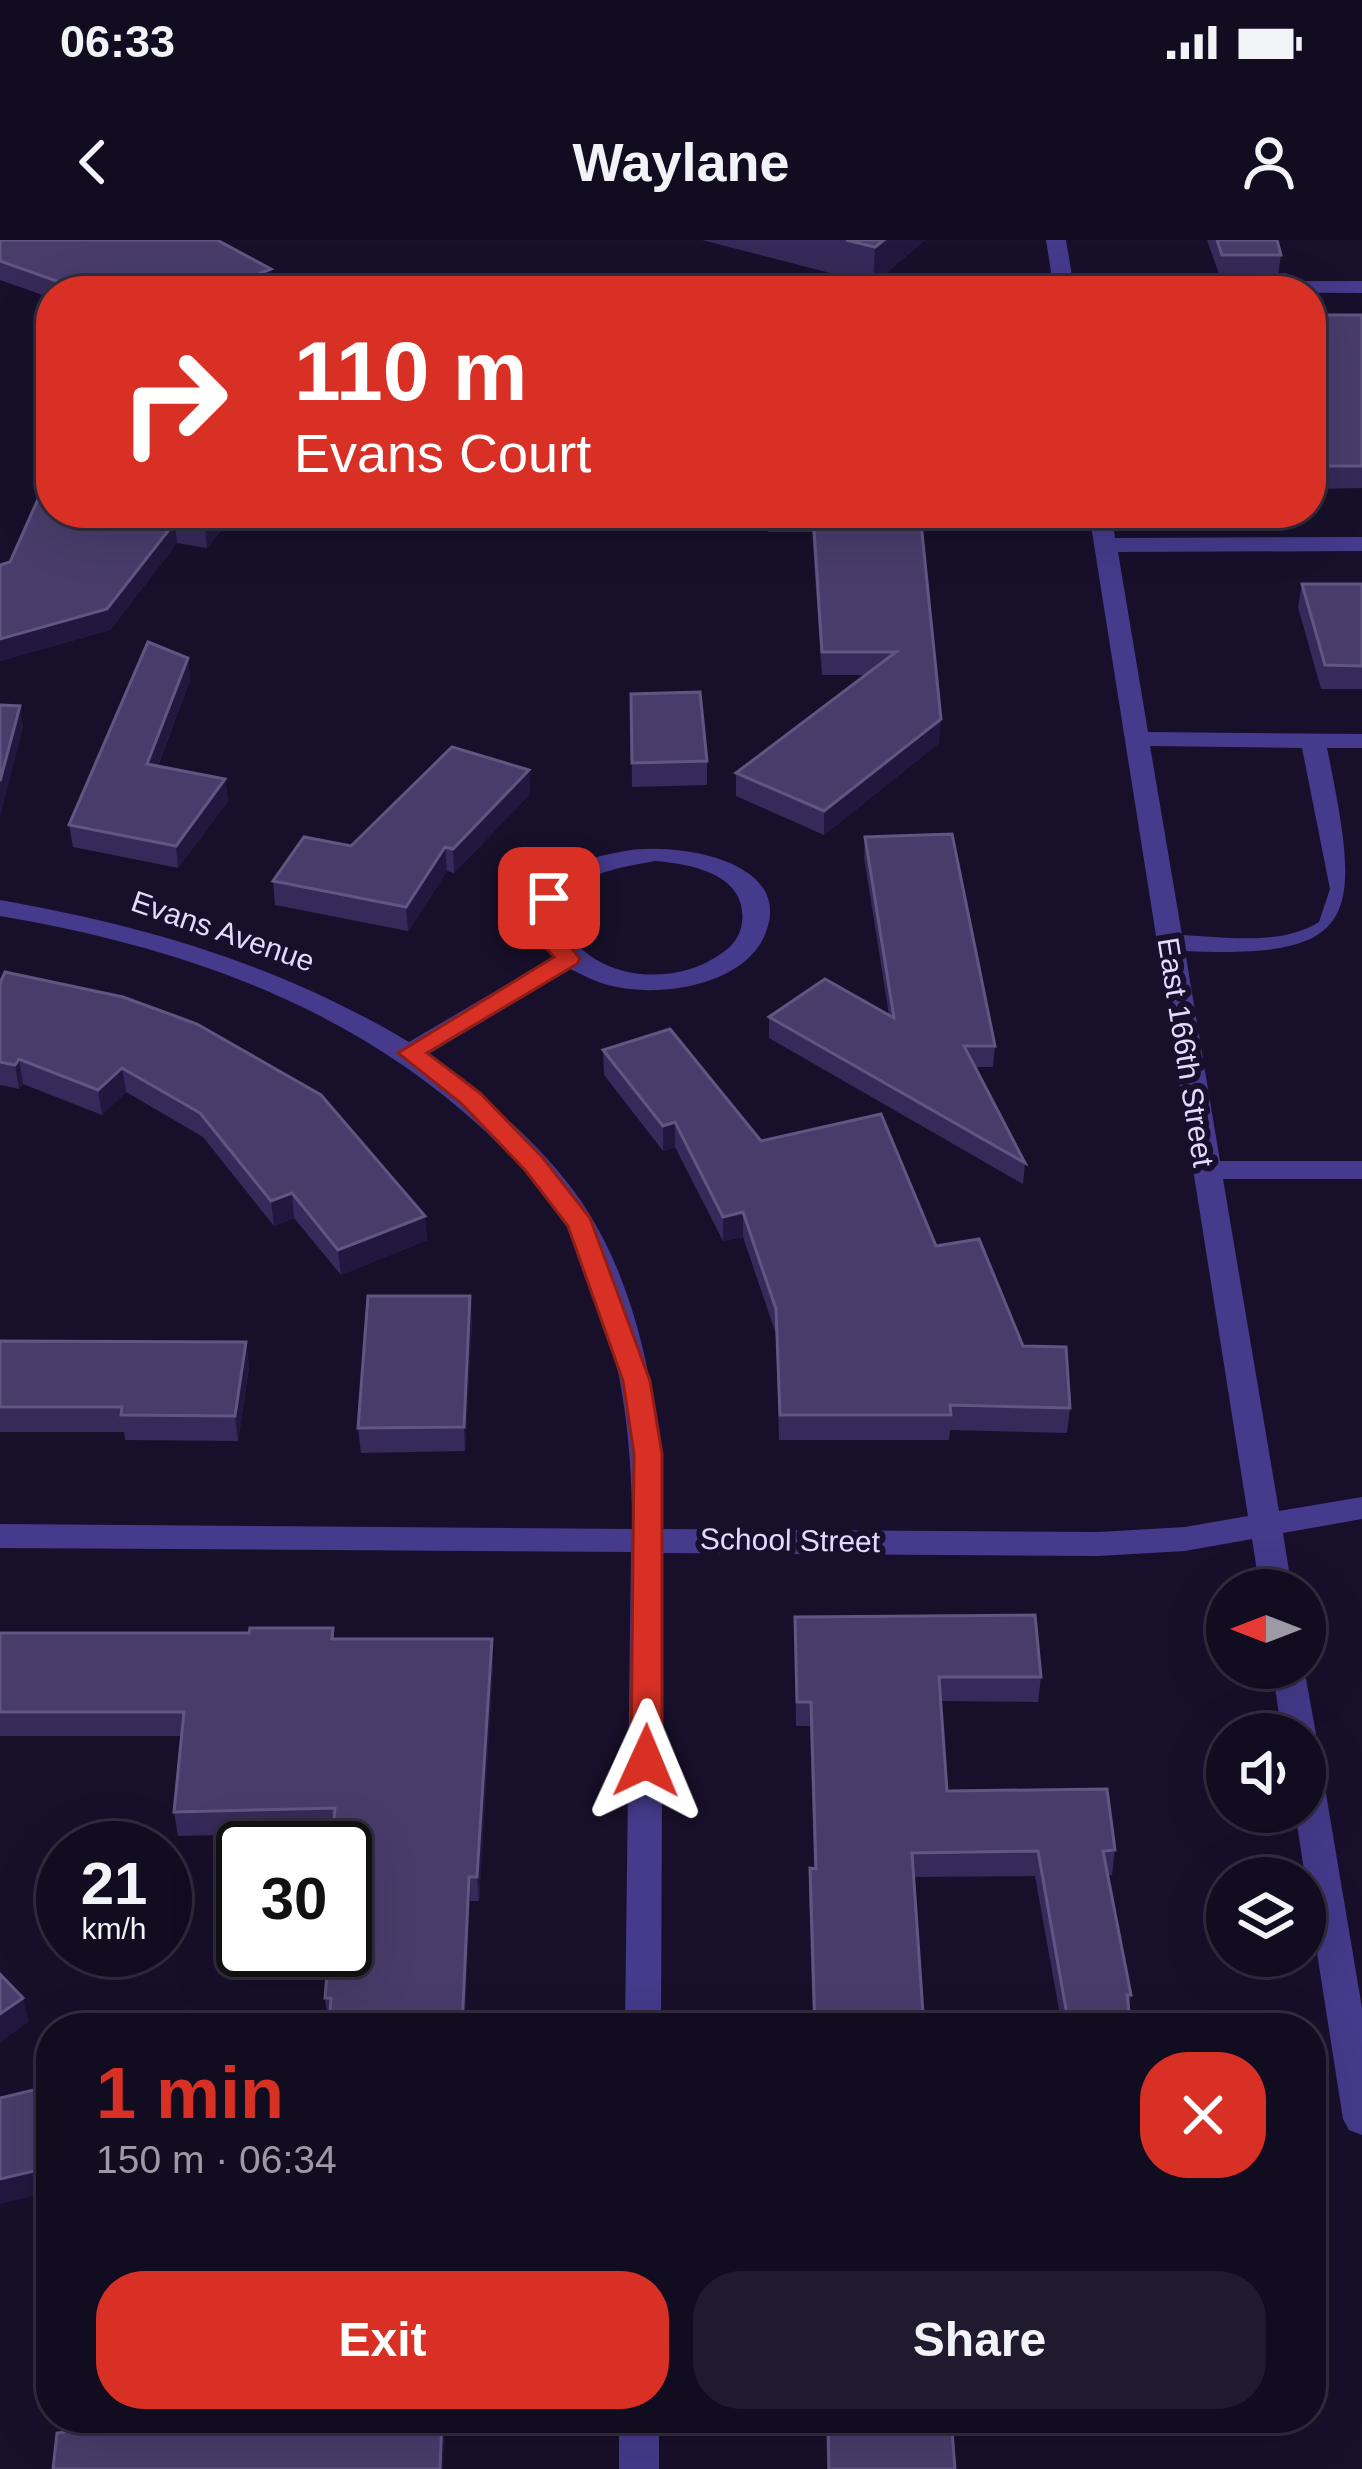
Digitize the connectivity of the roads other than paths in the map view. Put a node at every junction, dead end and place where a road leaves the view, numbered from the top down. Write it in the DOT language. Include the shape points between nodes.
graph roads {
  1 [pos="1056,240"];
  2 [pos="1062,276"];
  3 [pos="1326,287"];
  4 [pos="1362,287"];
  5 [pos="1103,528"];
  6 [pos="1362,544"];
  7 [pos="1106,545"];
  8 [pos="1135,739"];
  9 [pos="1313,741"];
  10 [pos="1362,741"];
  11 [pos="0,908"];
  12 [pos="1168,943"];
  13 [pos="568,959"];
  14 [pos="410,1053"];
  15 [pos="1206,1170"];
  16 [pos="1362,1170"];
  17 [pos="1362,1508"];
  18 [pos="1265,1523"];
  19 [pos="0,1536"];
  20 [pos="649,1538"];
  21 [pos="1273,1569"];
  22 [pos="1315,1833"];
  23 [pos="644,2013"];
  24 [pos="1362,2119"];
  25 [pos="639,2433"];
  26 [pos="639,2469"];
  1 -- 2 [label="street"];
  3 -- 4 [label="street"];
  5 -- 7 [label="street, East 166th Street"];
  6 -- 7 [label="street"];
  7 -- 8 [label="street, East 166th Street"];
  8 -- 9 [label="street"];
  8 -- 12 [label="street, East 166th Street"];
  9 -- 10 [label="street"];
  9 -- 12 [label="street" via="1343,889 1340,913 1322,932 1286,942"];
  11 -- 14 [label="street, Evans Avenue" via="114,926 279,979"];
  12 -- 15 [label="street, East 166th Street"];
  13 -- 13 [label="street" via="550,940 549,898 578,872 620,855 719,866 756,902 750,944 701,975 630,981"];
  13 -- 14 [label="street"];
  14 -- 20 [label="street, Evans Avenue" via="471,1099 581,1224 636,1381"];
  15 -- 16 [label="street"];
  15 -- 18 [label="street, East 166th Street"];
  17 -- 18 [label="street, School Street"];
  18 -- 20 [label="street, School Street" via="1098,1544"];
  18 -- 21 [label="street, East 166th Street"];
  19 -- 20 [label="street, School Street"];
  20 -- 23 [label="street, Evans Avenue"];
  22 -- 24 [label="street"];
  25 -- 26 [label="street"];
}
